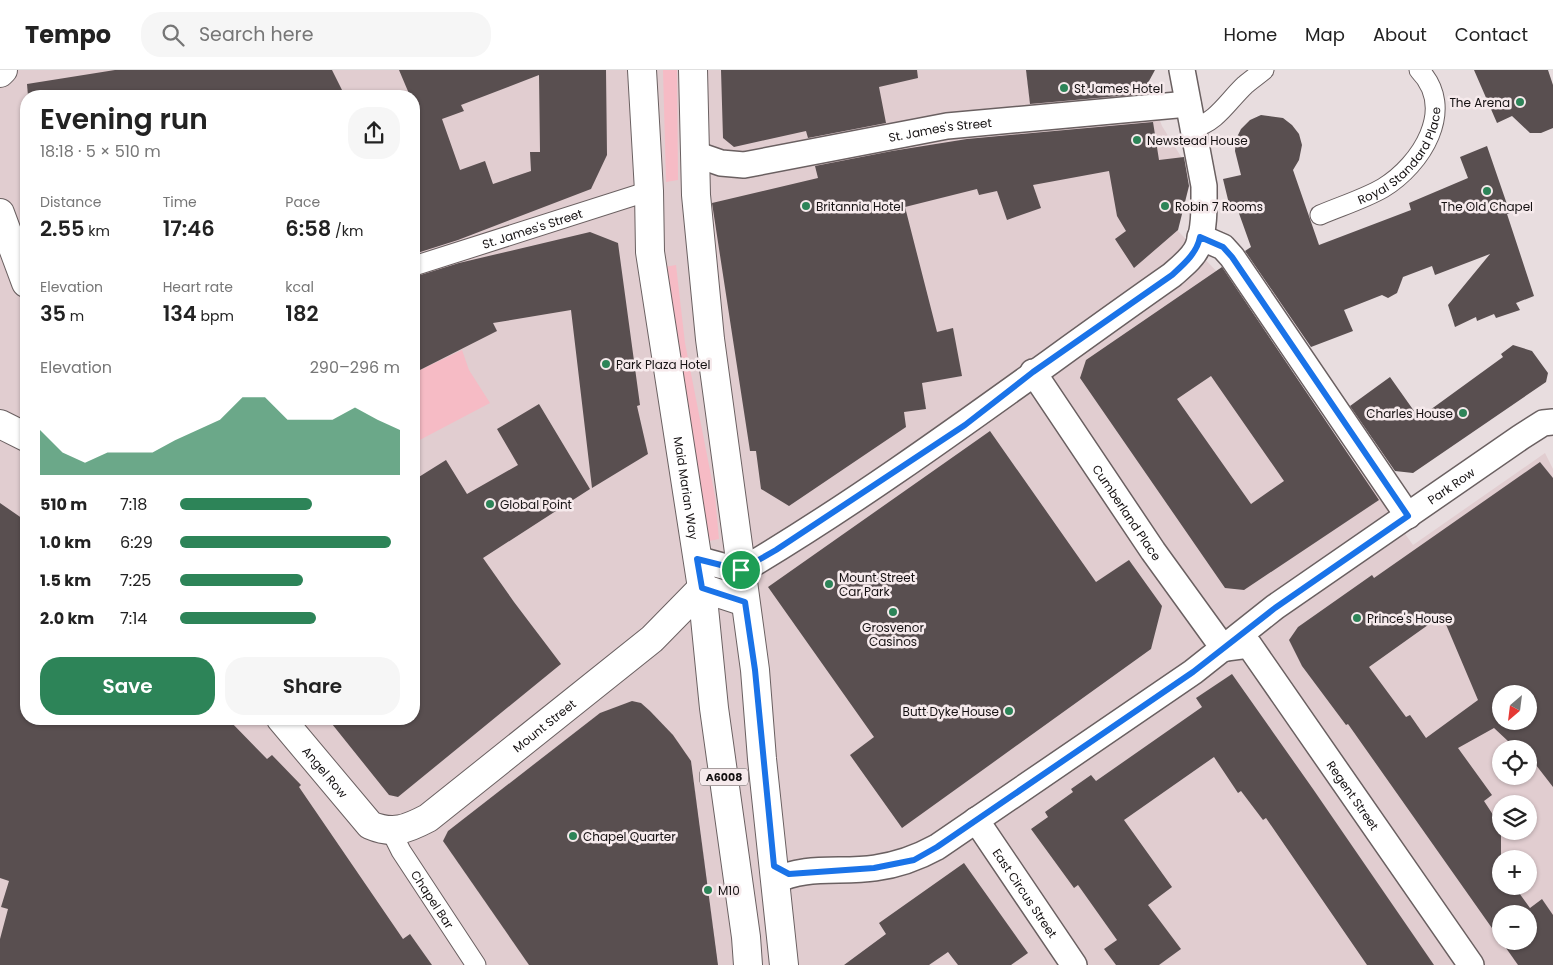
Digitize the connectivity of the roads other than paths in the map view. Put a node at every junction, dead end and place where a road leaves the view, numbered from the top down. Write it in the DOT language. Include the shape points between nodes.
graph roads {
  1 [pos="3,70"];
  2 [pos="642,70"];
  3 [pos="693,70"];
  4 [pos="1182,70"];
  5 [pos="1264,70"];
  6 [pos="1419,70"];
  7 [pos="0,73"];
  8 [pos="1188,104"];
  9 [pos="1193,128"];
  10 [pos="695,154"];
  11 [pos="649,191"];
  12 [pos="0,212"];
  13 [pos="1320,215"];
  14 [pos="1200,237"];
  15 [pos="420,264"];
  16 [pos="20,267"];
  17 [pos="1033,372"];
  18 [pos="1553,422"];
  19 [pos="0,424"];
  20 [pos="20,434"];
  21 [pos="1408,516"];
  22 [pos="697,559"];
  23 [pos="741,570"];
  24 [pos="702,588"];
  25 [pos="745,602"];
  26 [pos="1226,648"];
  27 [pos="286,725"];
  28 [pos="976,820"];
  29 [pos="380,828"];
  30 [pos="780,874"];
  31 [pos="476,965"];
  32 [pos="748,965"];
  33 [pos="784,965"];
  34 [pos="1074,965"];
  35 [pos="1471,965"];
  1 -- 7 [label="main road"];
  2 -- 11 [label="main road, Maid Marian Way"];
  3 -- 10 [label="main road"];
  4 -- 8 [label="street"];
  5 -- 9 [label="street" via="1245,85 1221,112 1204,125"];
  6 -- 13 [label="street, Royal Standard Place" via="1432,92 1435,112 1433,130 1426,145 1385,187"];
  8 -- 9 [label="street"];
  8 -- 10 [label="street, St. James's Street" via="947,126 744,165 721,163"];
  9 -- 14 [label="street" via="1204,186"];
  10 -- 23 [label="main road" via="710,339"];
  11 -- 15 [label="street, St. James's Street"];
  11 -- 22 [label="main road, Maid Marian Way" via="650,252"];
  12 -- 16 [label="main road"];
  14 -- 17 [label="street" via="1198,246 1187,261 1172,275"];
  14 -- 21 [label="street" via="1223,247 1232,257"];
  17 -- 23 [label="street" via="965,425"];
  17 -- 26 [label="street, Cumberland Place" via="1154,551"];
  18 -- 21 [label="street, Park Row" via="1521,437"];
  19 -- 20 [label="main road"];
  21 -- 26 [label="street, Park Row" via="1275,608"];
  22 -- 23 [label="street"];
  22 -- 24 [label="main road, Maid Marian Way"];
  23 -- 25 [label="main road"];
  24 -- 25 [label="main road"];
  24 -- 29 [label="main road, Mount Street" via="652,639 428,818 409,828"];
  24 -- 32 [label="main road, Maid Marian Way / A6008" via="714,708"];
  25 -- 30 [label="main road, A6008" via="755,670 762,759"];
  26 -- 28 [label="street, Park Row"];
  26 -- 35 [label="street, Regent Street" via="1249,645"];
  27 -- 29 [label="main road, Angel Row"];
  28 -- 30 [label="street, Park Row" via="914,860 874,868"];
  28 -- 34 [label="street, East Circus Street"];
  29 -- 31 [label="street, Chapel Bar" via="401,851"];
  30 -- 33 [label="main road, A6008"];
}
